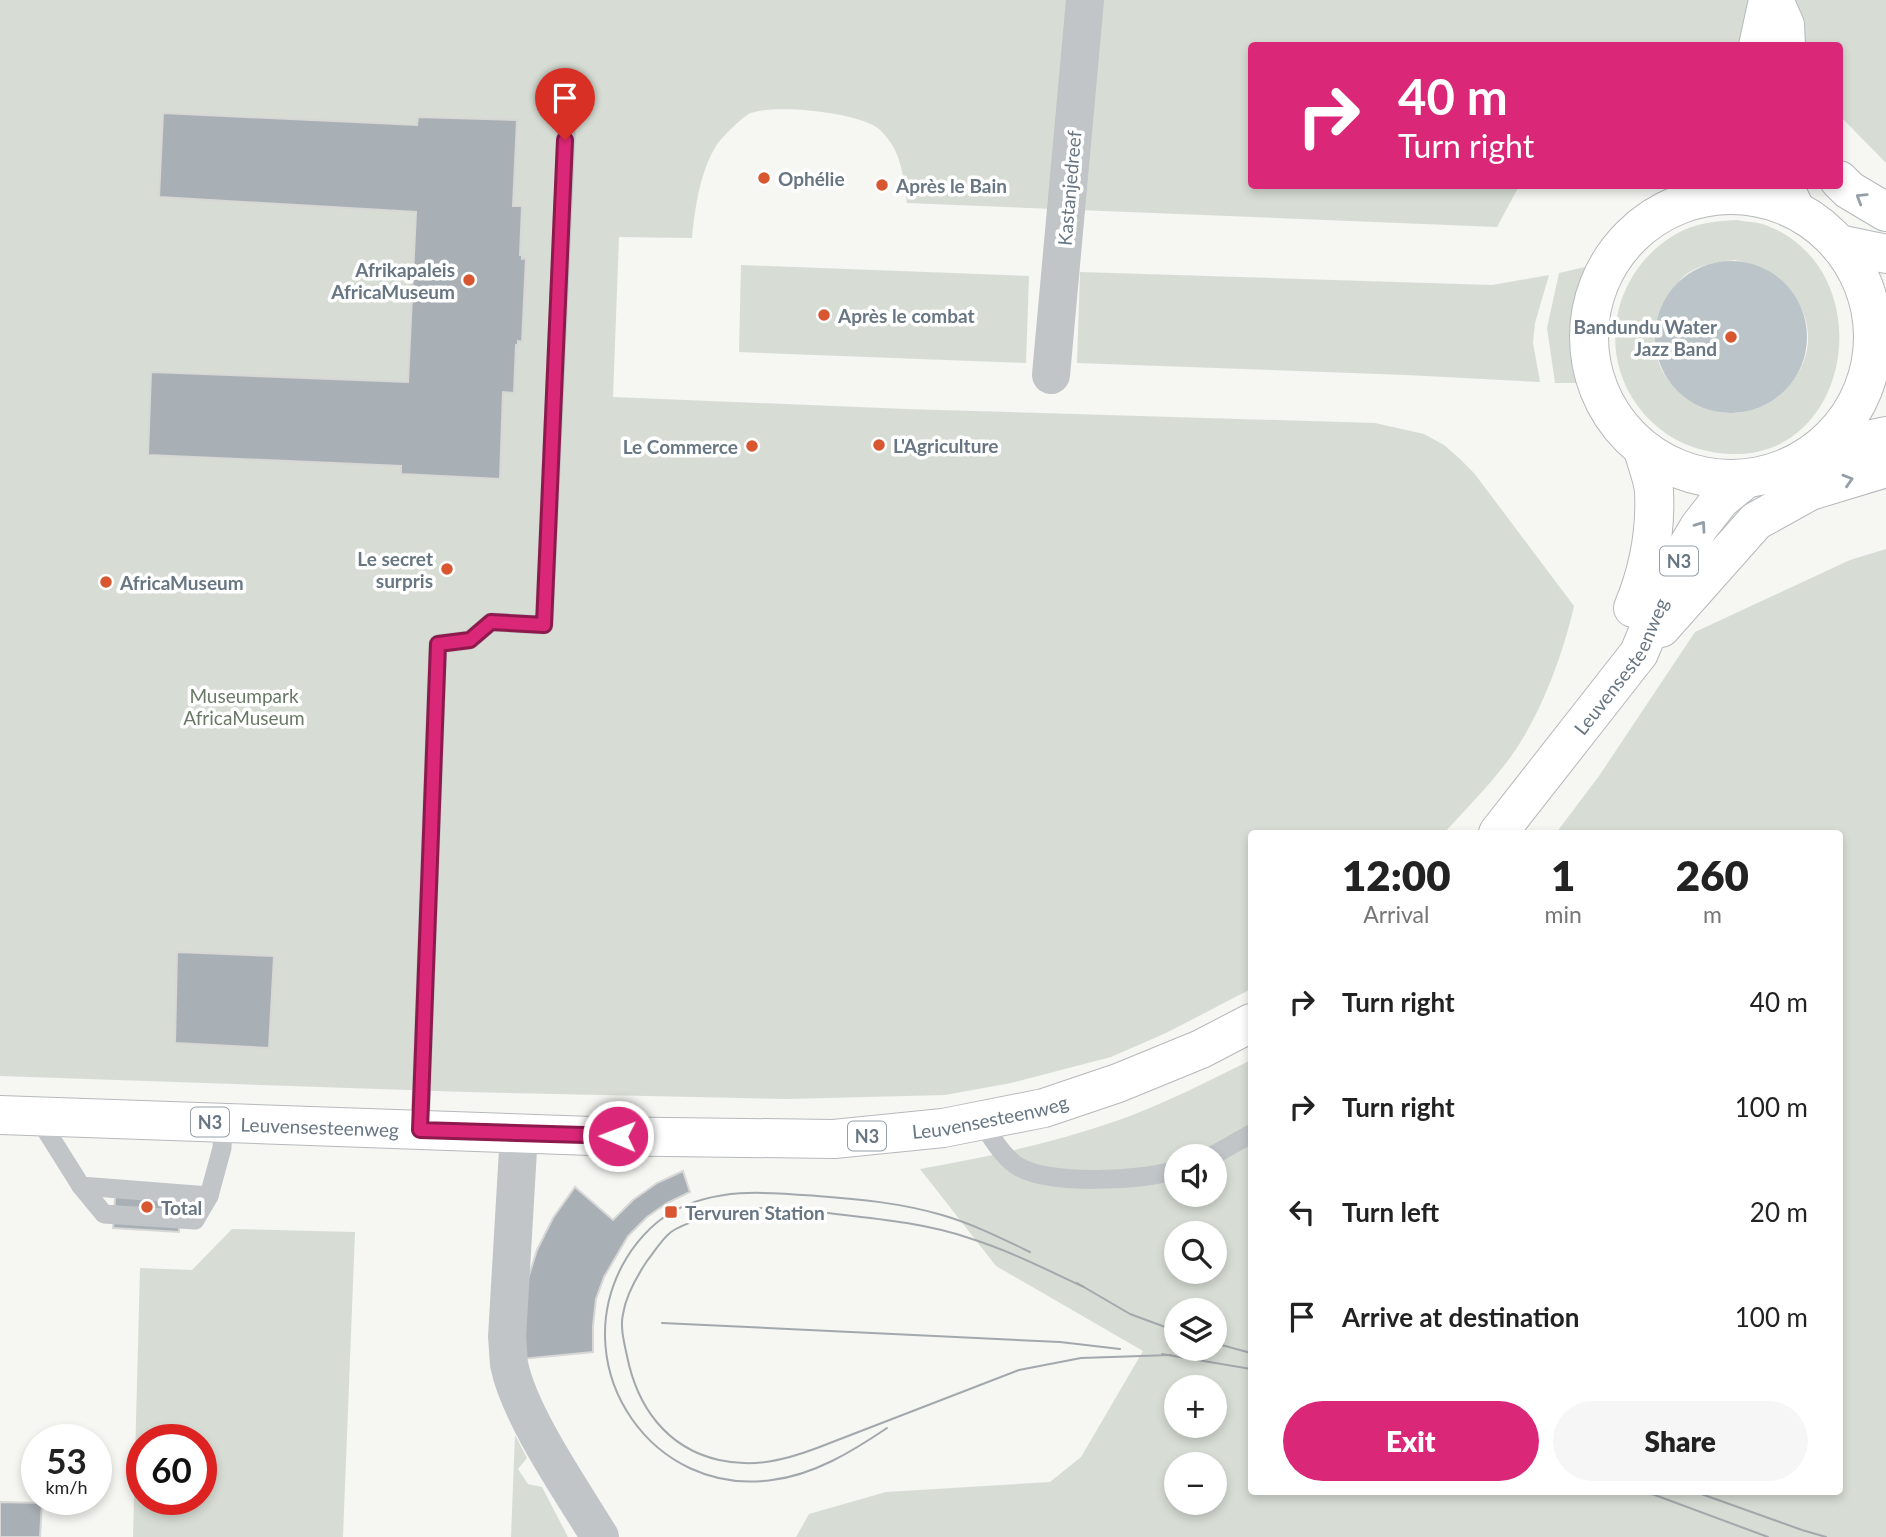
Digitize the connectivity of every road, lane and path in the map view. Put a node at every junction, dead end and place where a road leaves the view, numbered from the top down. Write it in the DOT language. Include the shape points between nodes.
graph roads {
  1 [pos="1085,0"];
  2 [pos="1768,0"];
  3 [pos="1774,0"];
  4 [pos="1759,42"];
  5 [pos="1786,42"];
  6 [pos="566,113"];
  7 [pos="1843,184"];
  8 [pos="1697,193"];
  9 [pos="1789,197"];
  10 [pos="1886,212"];
  11 [pos="1839,244"];
  12 [pos="1886,254"];
  13 [pos="1051,375"];
  14 [pos="1886,436"];
  15 [pos="1643,449"];
  16 [pos="1817,451"];
  17 [pos="1886,468"];
  18 [pos="1742,482"];
  19 [pos="1639,653"];
  20 [pos="1567,746"];
  21 [pos="1500,830"];
  22 [pos="1248,1025"];
  23 [pos="0,1115"];
  24 [pos="37,1116"];
  25 [pos="981,1122"];
  26 [pos="223,1123"];
  27 [pos="420,1130"];
  28 [pos="519,1133"];
  29 [pos="1248,1137"];
  30 [pos="1227,1148"];
  31 [pos="1164,1172"];
  32 [pos="600,1537"];
  1 -- 13 [label="street, Kastanjedreef"];
  2 -- 4 [label="main road"];
  3 -- 5 [label="main road" via="1785,25"];
  6 -- 27 [label="lane" via="544,625 491,622 470,640 438,644"];
  10 -- 7 [label="main road, one-way"];
  8 -- 9 [label="main road, N3"];
  8 -- 15 [label="main road, N3" via="1627,239 1606,267 1593,299 1588,333 1591,368 1603,401 1620,427"];
  9 -- 11 [label="main road, N3"];
  11 -- 12 [label="main road, N3"];
  11 -- 16 [label="main road, N3" via="1860,276 1872,313 1873,352 1864,390 1844,424"];
  14 -- 16 [label="main road, N3"];
  15 -- 18 [label="main road, N3" via="1691,474"];
  15 -- 20 [label="main road, Leuvensesteenweg / N3" via="1654,489 1649,558 1628,621"];
  16 -- 18 [label="main road, N3" via="1770,475"];
  19 -- 17 [label="main road, N3, one-way" via="1756,521 1810,491"];
  19 -- 18 [label="main road, Leuvensesteenweg / N3, one-way" via="1673,571 1699,527"];
  19 -- 20 [label="main road, Leuvensesteenweg / N3"];
  20 -- 21 [label="main road, Leuvensesteenweg / N3"];
  22 -- 25 [label="main road, Leuvensesteenweg / N3" via="1118,1083 1044,1108"];
  23 -- 24 [label="main road, Leuvensesteenweg / N3"];
  24 -- 26 [label="main road, Leuvensesteenweg / N3"];
  24 -- 26 [label="lane" via="81,1186 209,1196 222,1148"];
  25 -- 28 [label="main road, Leuvensesteenweg / N3" via="834,1139"];
  25 -- 31 [label="lane" via="1012,1162 1034,1173 1132,1178"];
  26 -- 27 [label="main road, Leuvensesteenweg / N3"];
  27 -- 28 [label="main road, Leuvensesteenweg / N3"];
  28 -- 32 [label="street" via="509,1364 539,1435"];
  29 -- 30 [label="lane"];
}
